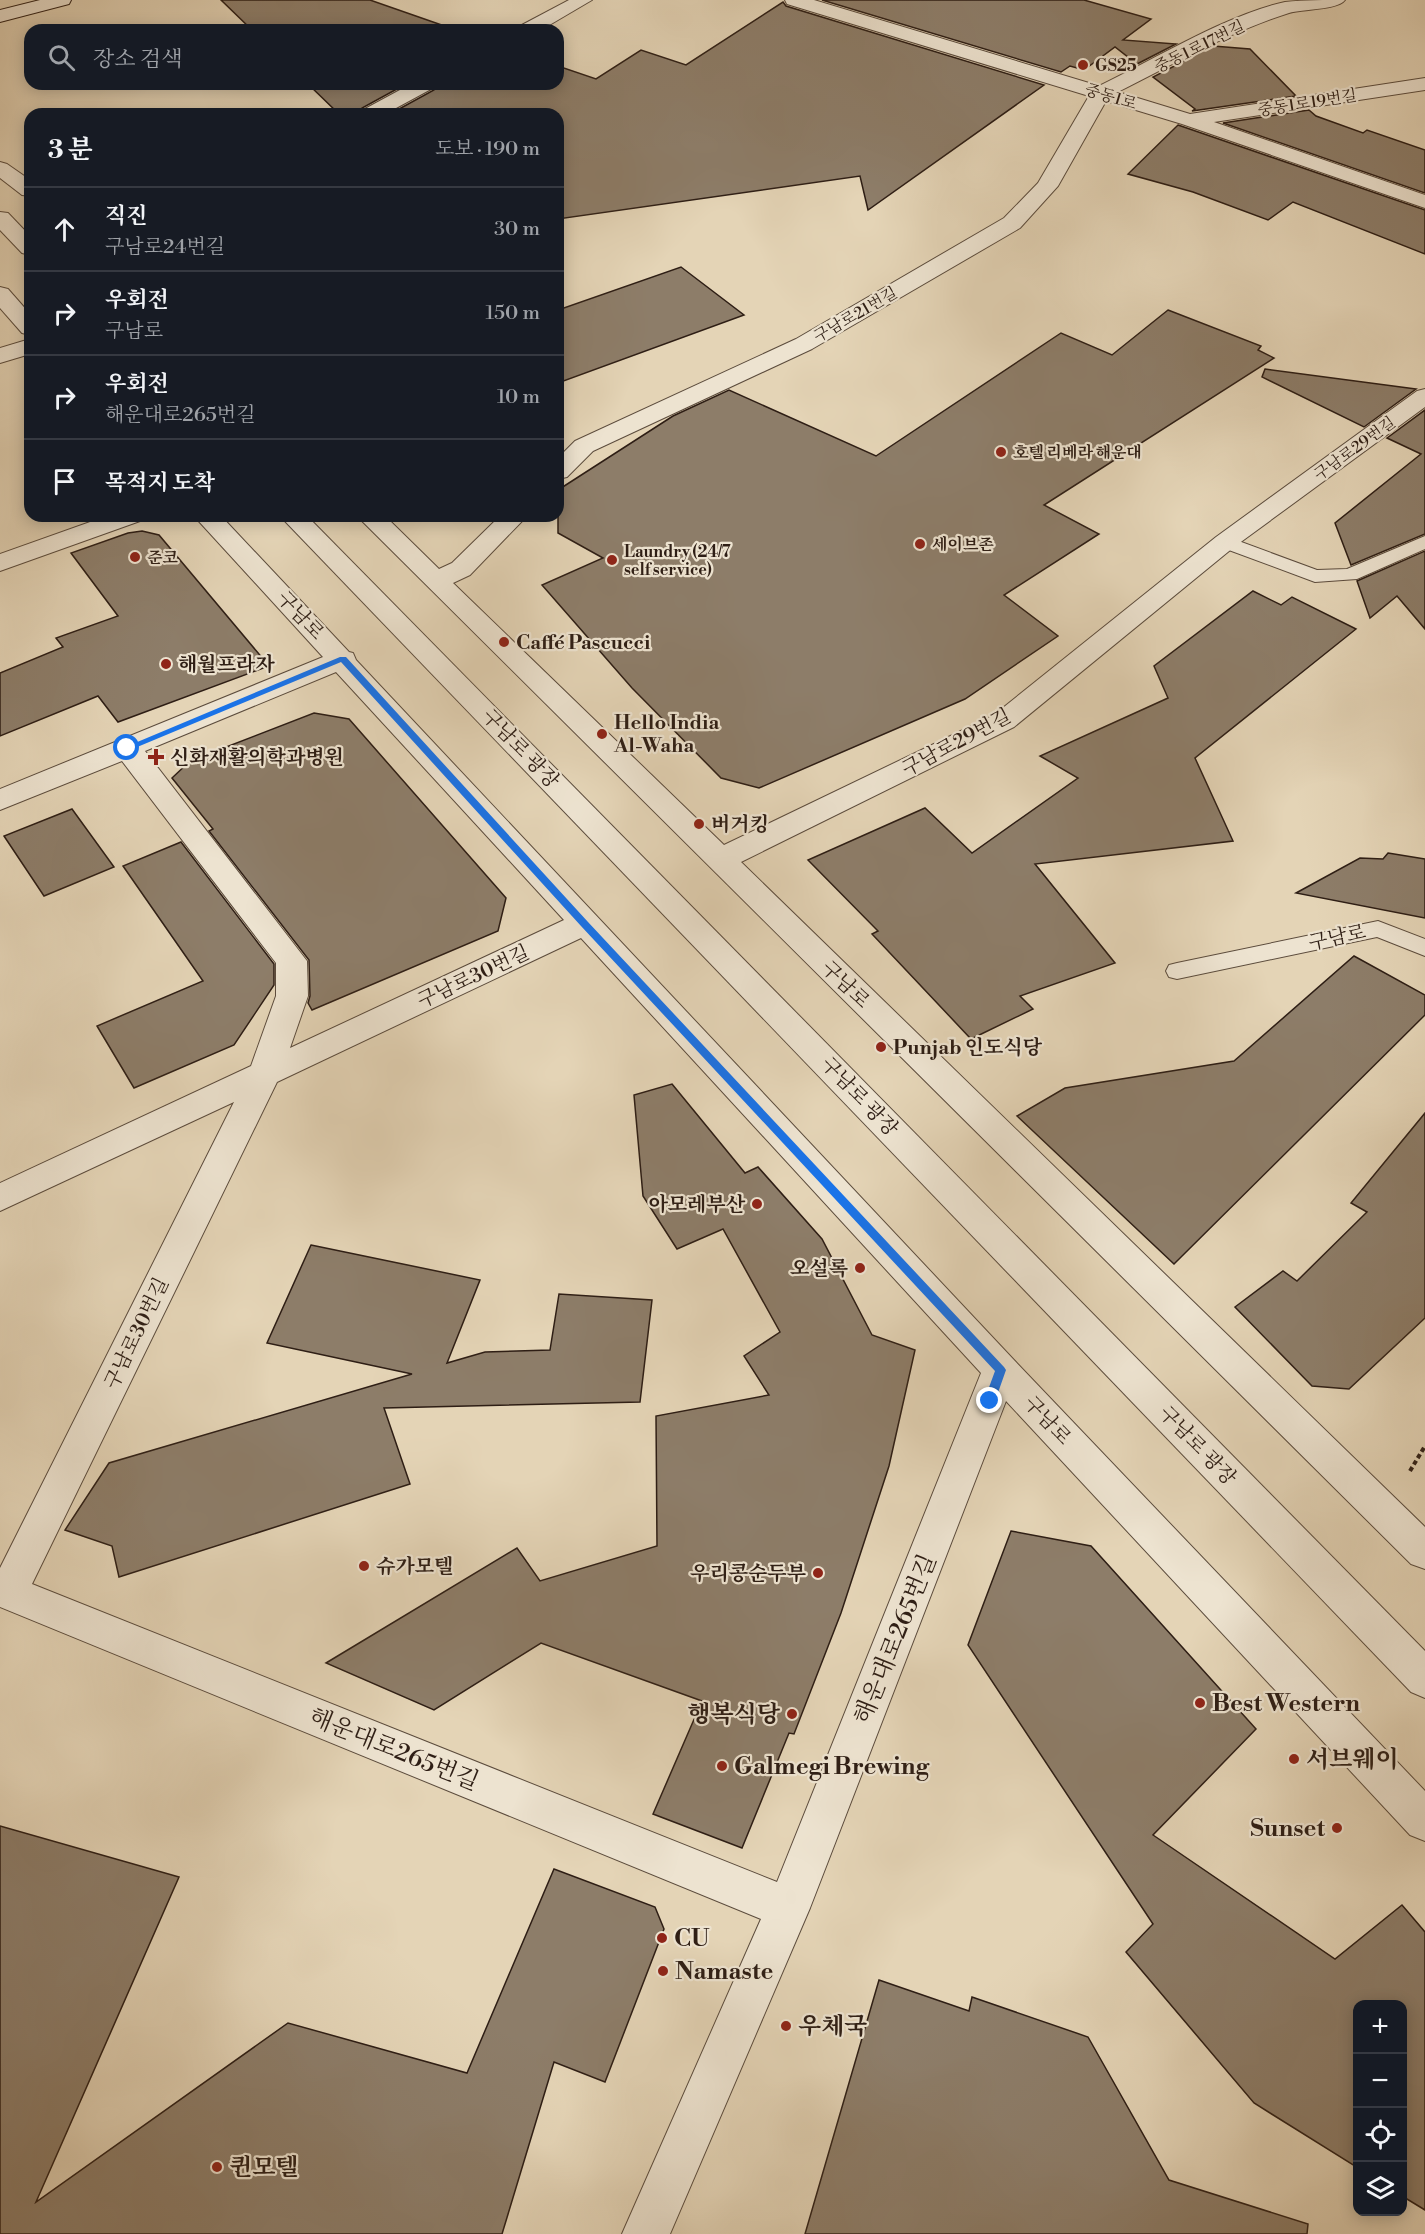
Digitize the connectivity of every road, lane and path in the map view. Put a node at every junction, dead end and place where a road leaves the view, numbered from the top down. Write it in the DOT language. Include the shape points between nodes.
graph roads {
  1 [pos="62,0"];
  2 [pos="583,0"];
  3 [pos="794,0"];
  4 [pos="1336,0"];
  5 [pos="1286,4"];
  6 [pos="0,16"];
  7 [pos="538,24"];
  8 [pos="1425,84"];
  9 [pos="415,90"];
  10 [pos="1101,93"];
  11 [pos="381,108"];
  12 [pos="1189,120"];
  13 [pos="1,170"];
  14 [pos="24,186"];
  15 [pos="1425,202"];
  16 [pos="0,218"];
  17 [pos="24,242"];
  18 [pos="0,294"];
  19 [pos="24,321"];
  20 [pos="24,348"];
  21 [pos="0,356"];
  22 [pos="1425,396"];
  23 [pos="564,466"];
  24 [pos="114,522"];
  25 [pos="213,522"];
  26 [pos="299,522"];
  27 [pos="375,522"];
  28 [pos="508,522"];
  29 [pos="1225,542"];
  30 [pos="1425,542"];
  31 [pos="0,563"];
  32 [pos="436,581"];
  33 [pos="343,659"];
  34 [pos="127,748"];
  35 [pos="0,800"];
  36 [pos="719,860"];
  37 [pos="585,924"];
  38 [pos="1425,948"];
  39 [pos="1177,971"];
  40 [pos="264,1075"];
  41 [pos="0,1198"];
  42 [pos="1000,1370"];
  43 [pos="1425,1552"];
  44 [pos="4,1591"];
  45 [pos="1425,1679"];
  46 [pos="1425,1821"];
  47 [pos="788,1908"];
  48 [pos="646,2234"];
  1 -- 6 [label="street"];
  2 -- 7 [label="street"];
  3 -- 10 [label="street, 중동1로"];
  4 -- 5 [label="street, 중동1로17번길"];
  5 -- 10 [label="street, 중동1로17번길"];
  8 -- 12 [label="street, 중동1로19번길"];
  9 -- 11 [label="street"];
  10 -- 12 [label="street, 중동1로"];
  10 -- 23 [label="street, 구남로21번길" via="1047,186 1012,223 804,344 584,446"];
  12 -- 15 [label="street, 중동1로"];
  13 -- 14 [label="street"];
  16 -- 17 [label="street"];
  18 -- 19 [label="street"];
  20 -- 21 [label="street"];
  22 -- 29 [label="street, 구남로29번길"];
  24 -- 31 [label="street"];
  25 -- 33 [label="street, 구남로"];
  26 -- 45 [label="street, 구남로 광장"];
  27 -- 32 [label="street, 구남로"];
  28 -- 32 [label="street" via="461,569"];
  29 -- 30 [label="lane" via="1315,576 1350,575"];
  29 -- 36 [label="street, 구남로29번길" via="1004,721"];
  32 -- 36 [label="street, 구남로"];
  33 -- 34 [label="street"];
  33 -- 37 [label="street, 구남로"];
  34 -- 35 [label="street"];
  34 -- 40 [label="street" via="291,961 292,996"];
  36 -- 43 [label="street, 구남로"];
  37 -- 40 [label="street, 구남로30번길"];
  37 -- 42 [label="street, 구남로"];
  38 -- 39 [label="lane, 구남로" via="1378,929"];
  40 -- 41 [label="street, 구남로30번길"];
  40 -- 44 [label="street, 구남로30번길"];
  42 -- 46 [label="street, 구남로"];
  42 -- 47 [label="street, 해운대로265번길"];
  44 -- 47 [label="street, 해운대로265번길"];
  47 -- 48 [label="street, 해운대로265번길"];
}
